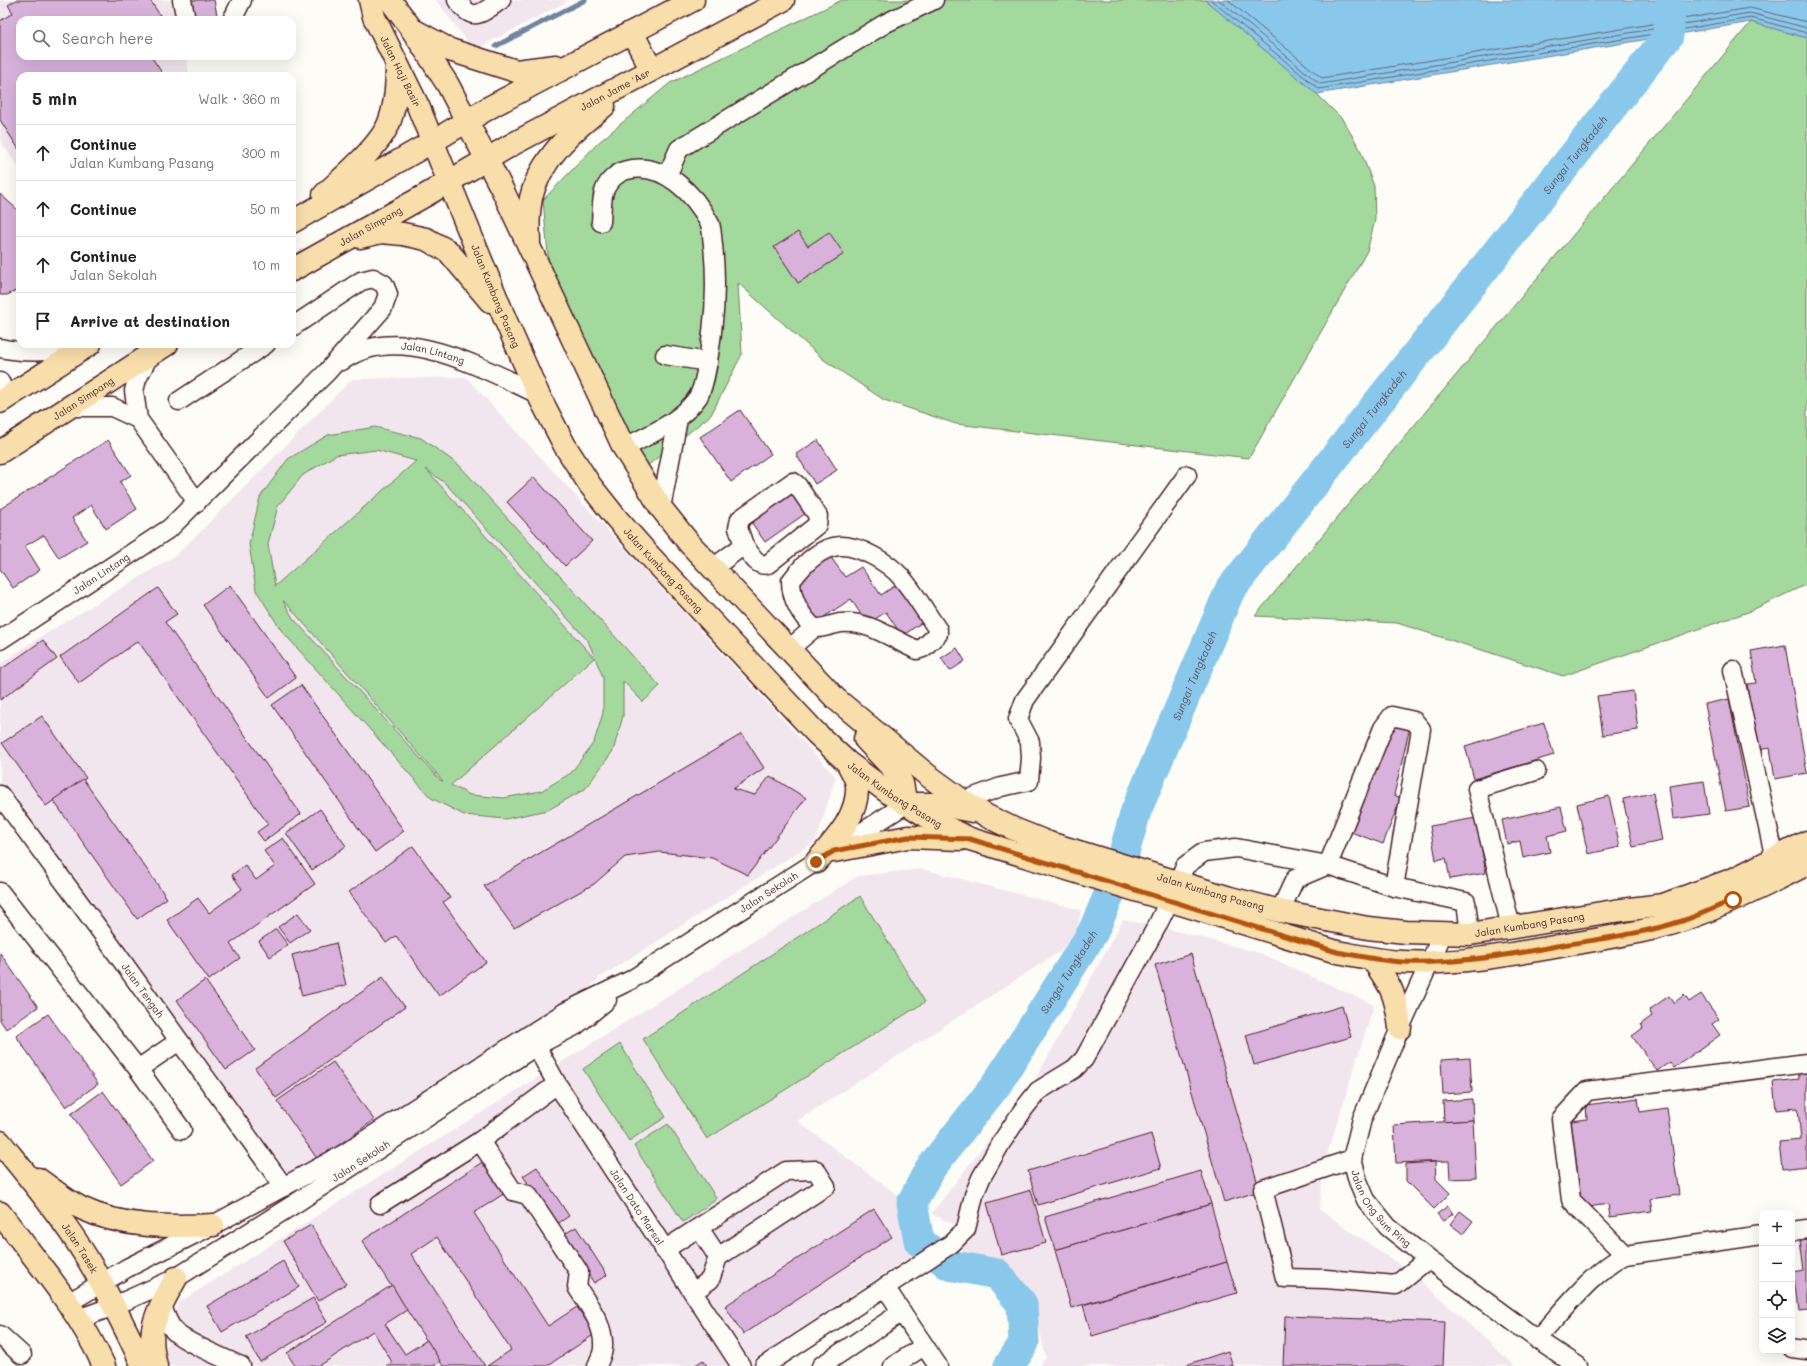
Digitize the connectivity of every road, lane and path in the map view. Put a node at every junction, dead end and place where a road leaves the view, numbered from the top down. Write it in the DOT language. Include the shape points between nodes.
graph roads {
  1 [pos="182,0"];
  2 [pos="242,0"];
  3 [pos="370,0"];
  4 [pos="390,0"];
  5 [pos="456,0"];
  6 [pos="693,0"];
  7 [pos="783,0"];
  8 [pos="934,0"];
  9 [pos="497,1"];
  10 [pos="185,16"];
  11 [pos="234,16"];
  12 [pos="413,30"];
  13 [pos="632,32"];
  14 [pos="397,62"];
  15 [pos="569,65"];
  16 [pos="651,69"];
  17 [pos="467,121"];
  18 [pos="432,142"];
  19 [pos="487,160"];
  20 [pos="667,176"];
  21 [pos="448,182"];
  22 [pos="297,219"];
  23 [pos="601,222"];
  24 [pos="346,239"];
  25 [pos="528,247"];
  26 [pos="296,268"];
  27 [pos="505,319"];
  28 [pos="296,324"];
  29 [pos="0,348"];
  30 [pos="74,348"];
  31 [pos="83,348"];
  32 [pos="260,348"];
  33 [pos="158,349"];
  34 [pos="665,355"];
  35 [pos="708,362"];
  36 [pos="327,372"];
  37 [pos="2,394"];
  38 [pos="538,394"];
  39 [pos="179,401"];
  40 [pos="69,407"];
  41 [pos="138,419"];
  42 [pos="678,419"];
  43 [pos="624,448"];
  44 [pos="0,452"];
  45 [pos="1187,475"];
  46 [pos="197,502"];
  47 [pos="661,508"];
  48 [pos="744,545"];
  49 [pos="713,568"];
  50 [pos="814,628"];
  51 [pos="0,640"];
  52 [pos="789,649"];
  53 [pos="1733,670"];
  54 [pos="836,699"];
  55 [pos="848,762"];
  56 [pos="1536,771"];
  57 [pos="0,796"];
  58 [pos="963,801"];
  59 [pos="906,804"];
  60 [pos="987,816"];
  61 [pos="970,839"];
  62 [pos="1807,842"];
  63 [pos="825,856"];
  64 [pos="1775,859"];
  65 [pos="1081,863"];
  66 [pos="1807,864"];
  67 [pos="1328,865"];
  68 [pos="1394,887"];
  69 [pos="1165,889"];
  70 [pos="0,892"];
  71 [pos="1280,911"];
  72 [pos="1511,927"];
  73 [pos="1443,933"];
  74 [pos="1470,934"];
  75 [pos="1372,959"];
  76 [pos="1430,962"];
  77 [pos="631,980"];
  78 [pos="1400,1028"];
  79 [pos="179,1041"];
  80 [pos="536,1046"];
  81 [pos="1807,1064"];
  82 [pos="138,1069"];
  83 [pos="557,1084"];
  84 [pos="182,1130"];
  85 [pos="480,1141"];
  86 [pos="0,1142"];
  87 [pos="1352,1159"];
  88 [pos="19,1165"];
  89 [pos="284,1187"];
  90 [pos="380,1204"];
  91 [pos="0,1213"];
  92 [pos="213,1225"];
  93 [pos="698,1228"];
  94 [pos="1807,1229"];
  95 [pos="1795,1231"];
  96 [pos="1759,1238"];
  97 [pos="664,1250"];
  98 [pos="1625,1255"];
  99 [pos="718,1257"];
  100 [pos="1428,1259"];
  101 [pos="176,1278"];
  102 [pos="101,1282"];
  103 [pos="885,1287"];
  104 [pos="692,1292"];
  105 [pos="162,1305"];
  106 [pos="114,1306"];
  107 [pos="73,1311"];
  108 [pos="902,1312"];
  109 [pos="0,1335"];
  110 [pos="1537,1339"];
  111 [pos="924,1346"];
  112 [pos="1795,1348"];
  113 [pos="1807,1350"];
  114 [pos="22,1355"];
  115 [pos="104,1366"];
  116 [pos="143,1366"];
  117 [pos="156,1366"];
  118 [pos="241,1366"];
  119 [pos="597,1366"];
  120 [pos="741,1366"];
  121 [pos="764,1366"];
  122 [pos="820,1366"];
  123 [pos="893,1366"];
  124 [pos="938,1366"];
  125 [pos="1578,1366"];
  1 -- 10 [label="street"];
  2 -- 11 [label="street"];
  3 -- 14 [label="main road, Jalan Haji Basir" via="374,17"];
  4 -- 12 [label="main road"];
  5 -- 9 [label="street" via="465,11 475,15 482,13"];
  6 -- 13 [label="main road"];
  7 -- 16 [label="main road, Jalan Jame 'Asr"];
  8 -- 20 [label="street" via="886,23 679,149"];
  12 -- 15 [label="main road" via="450,50 516,71"];
  12 -- 17 [label="main road" via="448,85"];
  13 -- 15 [label="main road"];
  13 -- 16 [label="main road"];
  14 -- 18 [label="main road, Jalan Haji Basir"];
  14 -- 22 [label="main road" via="397,85 390,121 382,135 364,156"];
  15 -- 17 [label="main road"];
  16 -- 19 [label="main road, Jalan Jame 'Asr"];
  16 -- 25 [label="main road" via="590,116 561,144 539,177 532,197 528,216"];
  17 -- 18 [label="main road"];
  17 -- 19 [label="main road, Jalan Kumbang Pasang"];
  18 -- 21 [label="main road, Jalan Kumbang Pasang"];
  18 -- 22 [label="main road"];
  19 -- 21 [label="main road, Jalan Jame 'Asr"];
  19 -- 25 [label="main road, Jalan Kumbang Pasang"];
  20 -- 23 [label="street" via="649,169 623,171 604,189"];
  20 -- 35 [label="street" via="693,199 710,225 716,299"];
  21 -- 24 [label="main road, Jalan Simpang"];
  21 -- 27 [label="main road, Jalan Kumbang Pasang"];
  24 -- 26 [label="main road, Jalan Simpang"];
  24 -- 27 [label="main road" via="381,232 426,239 448,251"];
  25 -- 43 [label="main road, Jalan Kumbang Pasang"];
  27 -- 38 [label="main road, Jalan Kumbang Pasang"];
  28 -- 36 [label="street, Jalan Lintang" via="361,281 373,278 384,284 388,294 383,308"];
  29 -- 30 [label="street" via="26,352"];
  31 -- 37 [label="main road"];
  32 -- 39 [label="street"];
  33 -- 40 [label="main road, Jalan Simpang"];
  33 -- 41 [label="street" via="137,379 134,391"];
  34 -- 35 [label="street"];
  35 -- 42 [label="street" via="699,396"];
  36 -- 38 [label="street, Jalan Lintang" via="352,354 372,347 423,348 470,363"];
  36 -- 46 [label="street, Jalan Lintang"];
  38 -- 55 [label="main road, Jalan Kumbang Pasang" via="565,446 586,479 617,519 816,733"];
  40 -- 41 [label="street" via="112,407"];
  40 -- 44 [label="main road, Jalan Simpang"];
  41 -- 46 [label="street"];
  42 -- 43 [label="street"];
  42 -- 47 [label="street"];
  43 -- 47 [label="main road, Jalan Kumbang Pasang"];
  45 -- 58 [label="street" via="1025,700 1018,720 1030,742 1029,781 1001,787"];
  46 -- 51 [label="street, Jalan Lintang" via="170,528"];
  47 -- 49 [label="main road, Jalan Kumbang Pasang"];
  48 -- 48 [label="street" via="759,564 768,564 817,525 818,516 797,485 790,483 740,519 738,528"];
  48 -- 49 [label="street"];
  49 -- 52 [label="main road, Jalan Kumbang Pasang"];
  50 -- 50 [label="street" via="841,623 858,624 918,650 938,634 938,630 902,577 866,552 840,546 823,551 810,560 791,581 798,608"];
  50 -- 52 [label="street"];
  52 -- 54 [label="main road, Jalan Kumbang Pasang"];
  53 -- 64 [label="street"];
  54 -- 58 [label="main road, Jalan Kumbang Pasang"];
  54 -- 59 [label="main road" via="857,731 894,771 902,783"];
  55 -- 59 [label="main road, Jalan Kumbang Pasang"];
  55 -- 63 [label="main road" via="857,783 854,807 850,818"];
  56 -- 72 [label="street" via="1477,789"];
  57 -- 79 [label="street, Jalan Tengah"];
  58 -- 60 [label="main road, Jalan Kumbang Pasang"];
  59 -- 60 [label="main road" via="935,804"];
  59 -- 61 [label="main road, Jalan Kumbang Pasang"];
  59 -- 63 [label="street, Jalan Sekolah"];
  60 -- 65 [label="main road, Jalan Kumbang Pasang" via="1049,843"];
  61 -- 63 [label="main road" via="908,837"];
  61 -- 65 [label="main road, Jalan Kumbang Pasang"];
  62 -- 64 [label="main road, Jalan Kumbang Pasang"];
  63 -- 77 [label="street, Jalan Sekolah"];
  64 -- 72 [label="main road, Jalan Kumbang Pasang" via="1734,879 1663,905 1614,910"];
  65 -- 69 [label="main road, Jalan Kumbang Pasang"];
  66 -- 76 [label="main road, Jalan Kumbang Pasang" via="1733,900 1674,923 1524,952"];
  67 -- 68 [label="street"];
  67 -- 68 [label="street" via="1383,728 1392,716 1414,721 1421,729"];
  67 -- 69 [label="street" via="1236,848 1204,852 1185,866"];
  67 -- 71 [label="street" via="1295,879"];
  68 -- 74 [label="street" via="1466,902"];
  69 -- 71 [label="main road, Jalan Kumbang Pasang"];
  69 -- 75 [label="main road, Jalan Kumbang Pasang" via="1337,952"];
  69 -- 103 [label="street" via="1157,926 1084,1059 1074,1069 1038,1091 1000,1143 974,1195 966,1229 951,1244"];
  70 -- 82 [label="street"];
  71 -- 73 [label="main road, Jalan Kumbang Pasang" via="1368,928"];
  72 -- 74 [label="main road, Jalan Kumbang Pasang"];
  73 -- 74 [label="main road, Jalan Kumbang Pasang"];
  73 -- 76 [label="street, Jalan Ong Sum Ping"];
  75 -- 76 [label="main road, Jalan Kumbang Pasang"];
  75 -- 78 [label="main road" via="1391,986"];
  76 -- 78 [label="street, Jalan Ong Sum Ping"];
  77 -- 80 [label="street, Jalan Sekolah" via="575,1026"];
  77 -- 89 [label="street, Jalan Sekolah" via="559,1016 342,1155"];
  78 -- 87 [label="street, Jalan Ong Sum Ping" via="1362,1119"];
  79 -- 82 [label="street"];
  79 -- 89 [label="street, Jalan Tengah"];
  80 -- 83 [label="street, Jalan Dato Marsal"];
  80 -- 101 [label="street, Jalan Sekolah"];
  81 -- 98 [label="street" via="1587,1090 1561,1119 1571,1200"];
  82 -- 84 [label="street"];
  83 -- 85 [label="street"];
  83 -- 97 [label="street, Jalan Dato Marsal"];
  85 -- 90 [label="street"];
  85 -- 119 [label="street" via="513,1191 528,1195 579,1272 577,1287 599,1322 603,1334 603,1349"];
  86 -- 88 [label="main road, Jalan Tasek"];
  87 -- 100 [label="street, Jalan Ong Sum Ping" via="1360,1187 1376,1214"];
  87 -- 100 [label="street" via="1263,1189 1285,1278 1396,1285"];
  88 -- 92 [label="main road" via="62,1196 98,1215 125,1223 157,1226"];
  88 -- 102 [label="main road, Jalan Tasek" via="87,1257"];
  89 -- 92 [label="street, Jalan Sekolah"];
  91 -- 107 [label="main road"];
  92 -- 102 [label="street, Jalan Sekolah"];
  93 -- 97 [label="street"];
  93 -- 99 [label="street"];
  93 -- 99 [label="street" via="786,1171 816,1170 826,1186"];
  94 -- 95 [label="street"];
  96 -- 98 [label="street"];
  97 -- 104 [label="street, Jalan Dato Marsal"];
  98 -- 110 [label="street" via="1599,1272"];
  99 -- 104 [label="street" via="710,1280"];
  100 -- 110 [label="street, Jalan Ong Sum Ping"];
  101 -- 105 [label="main road"];
  101 -- 106 [label="street, Jalan Sekolah"];
  102 -- 106 [label="main road, Jalan Tasek"];
  102 -- 107 [label="street, Jalan Sekolah"];
  103 -- 108 [label="street"];
  103 -- 121 [label="street"];
  104 -- 120 [label="street, Jalan Dato Marsal"];
  105 -- 117 [label="main road" via="153,1328"];
  105 -- 118 [label="street" via="166,1319 175,1332"];
  106 -- 107 [label="street, Jalan Sekolah"];
  106 -- 116 [label="main road, Jalan Tasek"];
  107 -- 115 [label="main road"];
  108 -- 111 [label="street"];
  108 -- 122 [label="street"];
  109 -- 114 [label="street"];
  110 -- 125 [label="street, Jalan Ong Sum Ping"];
  111 -- 123 [label="street"];
  111 -- 124 [label="street"];
  112 -- 113 [label="street"];
}
